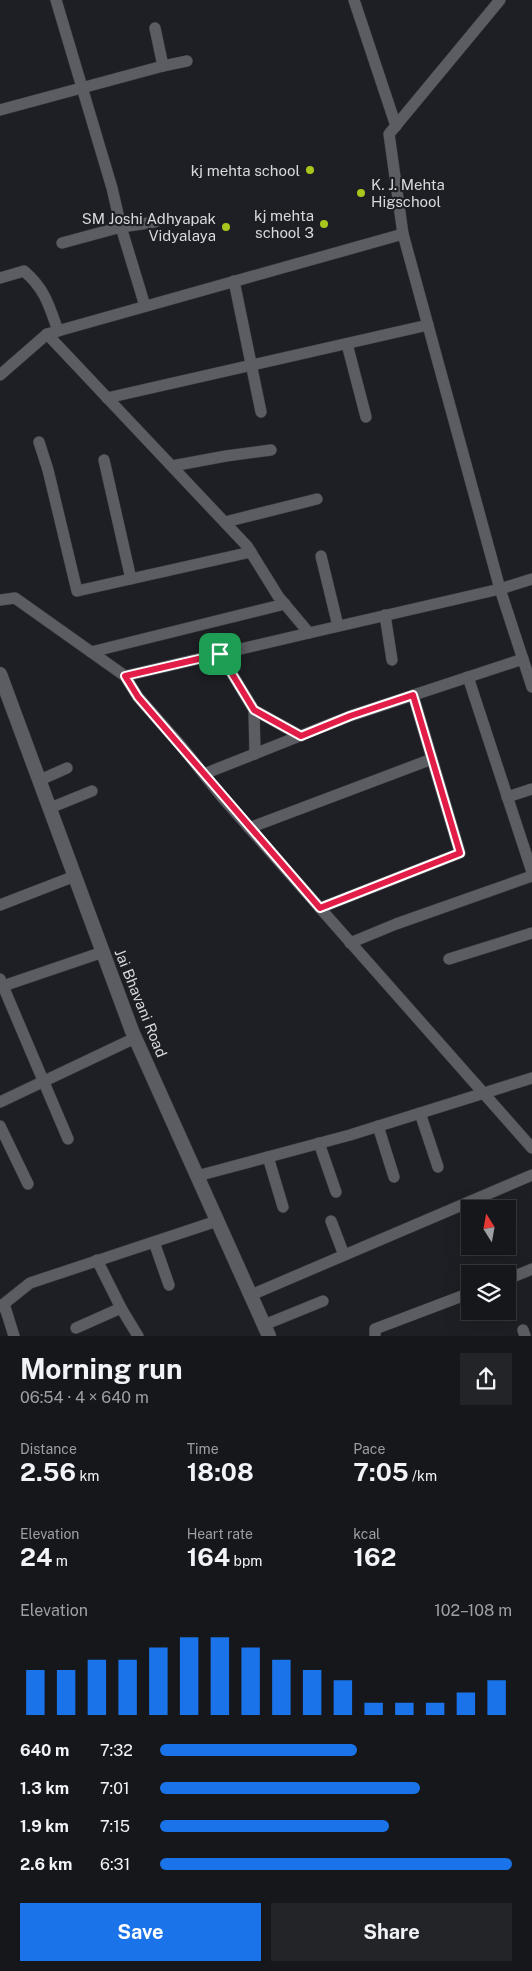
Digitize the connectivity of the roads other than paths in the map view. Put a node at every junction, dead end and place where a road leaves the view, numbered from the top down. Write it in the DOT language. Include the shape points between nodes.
graph roads {
  1 [pos="56,0"];
  2 [pos="354,0"];
  3 [pos="500,0"];
  4 [pos="155,28"];
  5 [pos="187,61"];
  6 [pos="163,66"];
  7 [pos="82,87"];
  8 [pos="0,110"];
  9 [pos="396,126"];
  10 [pos="155,222"];
  11 [pos="121,227"];
  12 [pos="403,234"];
  13 [pos="62,243"];
  14 [pos="0,278"];
  15 [pos="234,281"];
  16 [pos="145,306"];
  17 [pos="428,325"];
  18 [pos="53,332"];
  19 [pos="346,344"];
  20 [pos="251,365"];
  21 [pos="0,375"];
  22 [pos="107,398"];
  23 [pos="261,412"];
  24 [pos="366,417"];
  25 [pos="39,442"];
  26 [pos="271,450"];
  27 [pos="104,460"];
  28 [pos="172,466"];
  29 [pos="317,499"];
  30 [pos="225,522"];
  31 [pos="251,552"];
  32 [pos="321,556"];
  33 [pos="130,579"];
  34 [pos="532,579"];
  35 [pos="500,589"];
  36 [pos="0,600"];
  37 [pos="285,604"];
  38 [pos="385,615"];
  39 [pos="338,626"];
  40 [pos="309,633"];
  41 [pos="91,652"];
  42 [pos="220,654"];
  43 [pos="523,659"];
  44 [pos="392,660"];
  45 [pos="0,674"];
  46 [pos="125,676"];
  47 [pos="468,677"];
  48 [pos="532,687"];
  49 [pos="413,695"];
  50 [pos="254,710"];
  51 [pos="301,736"];
  52 [pos="255,754"];
  53 [pos="432,759"];
  54 [pos="67,768"];
  55 [pos="204,774"];
  56 [pos="40,780"];
  57 [pos="532,789"];
  58 [pos="92,791"];
  59 [pos="507,797"];
  60 [pos="50,808"];
  61 [pos="249,828"];
  62 [pos="532,874"];
  63 [pos="75,876"];
  64 [pos="0,905"];
  65 [pos="320,908"];
  66 [pos="532,933"];
  67 [pos="350,943"];
  68 [pos="103,952"];
  69 [pos="449,960"];
  70 [pos="1,984"];
  71 [pos="136,1038"];
  72 [pos="532,1078"];
  73 [pos="44,1082"];
  74 [pos="484,1093"];
  75 [pos="0,1102"];
  76 [pos="420,1113"];
  77 [pos="0,1126"];
  78 [pos="378,1126"];
  79 [pos="68,1139"];
  80 [pos="319,1143"];
  81 [pos="532,1148"];
  82 [pos="268,1157"];
  83 [pos="438,1167"];
  84 [pos="532,1175"];
  85 [pos="197,1176"];
  86 [pos="394,1177"];
  87 [pos="28,1184"];
  88 [pos="336,1192"];
  89 [pos="282,1207"];
  90 [pos="217,1221"];
  91 [pos="331,1221"];
  92 [pos="154,1242"];
  93 [pos="344,1255"];
  94 [pos="97,1260"];
  95 [pos="532,1269"];
  96 [pos="516,1275"];
  97 [pos="169,1286"];
  98 [pos="251,1295"];
  99 [pos="461,1296"];
  100 [pos="323,1301"];
  101 [pos="2,1305"];
  102 [pos="121,1308"];
  103 [pos="76,1328"];
  104 [pos="266,1330"];
  105 [pos="14,1336"];
  106 [pos="138,1336"];
  107 [pos="376,1336"];
  1 -- 7 [label="street"];
  2 -- 9 [label="street"];
  3 -- 9 [label="street"];
  4 -- 6 [label="street"];
  5 -- 6 [label="street"];
  6 -- 7 [label="street"];
  7 -- 8 [label="street"];
  7 -- 11 [label="street"];
  9 -- 12 [label="street" via="389,134"];
  10 -- 11 [label="street"];
  11 -- 13 [label="street"];
  11 -- 16 [label="street"];
  12 -- 15 [label="street"];
  12 -- 17 [label="street"];
  14 -- 18 [label="street" via="24,270 37,282 47,299"];
  15 -- 16 [label="street"];
  15 -- 20 [label="street"];
  16 -- 18 [label="street"];
  17 -- 19 [label="street"];
  17 -- 35 [label="street"];
  18 -- 21 [label="street"];
  18 -- 22 [label="street"];
  19 -- 20 [label="street"];
  19 -- 24 [label="street"];
  20 -- 22 [label="street"];
  20 -- 23 [label="street"];
  22 -- 28 [label="street"];
  25 -- 33 [label="street" via="77,591"];
  26 -- 28 [label="street"];
  27 -- 33 [label="street"];
  28 -- 30 [label="street"];
  29 -- 30 [label="street"];
  30 -- 31 [label="street"];
  31 -- 33 [label="street"];
  31 -- 37 [label="street"];
  32 -- 39 [label="street"];
  34 -- 35 [label="street"];
  35 -- 38 [label="street"];
  35 -- 43 [label="street"];
  36 -- 41 [label="street" via="15,598"];
  37 -- 40 [label="street"];
  37 -- 41 [label="street"];
  38 -- 39 [label="street"];
  38 -- 44 [label="street"];
  39 -- 40 [label="street"];
  40 -- 42 [label="street"];
  41 -- 46 [label="street"];
  42 -- 46 [label="street"];
  42 -- 50 [label="street"];
  43 -- 47 [label="street"];
  43 -- 48 [label="street"];
  45 -- 56 [label="street, Jai Bhavani Road"];
  46 -- 55 [label="street" via="138,697"];
  47 -- 49 [label="street"];
  47 -- 59 [label="street"];
  49 -- 51 [label="street"];
  49 -- 53 [label="street"];
  50 -- 51 [label="street"];
  50 -- 52 [label="street"];
  51 -- 52 [label="street"];
  52 -- 55 [label="street"];
  53 -- 61 [label="street"];
  53 -- 65 [label="street" via="460,853"];
  54 -- 56 [label="street"];
  55 -- 61 [label="street"];
  56 -- 60 [label="street, Jai Bhavani Road"];
  57 -- 59 [label="street"];
  58 -- 60 [label="street"];
  59 -- 62 [label="street"];
  60 -- 63 [label="street, Jai Bhavani Road"];
  61 -- 65 [label="street"];
  62 -- 67 [label="street"];
  63 -- 64 [label="street"];
  63 -- 68 [label="street, Jai Bhavani Road"];
  65 -- 67 [label="street"];
  66 -- 69 [label="street"];
  67 -- 74 [label="street"];
  68 -- 70 [label="street"];
  68 -- 71 [label="street, Jai Bhavani Road"];
  70 -- 73 [label="street"];
  71 -- 73 [label="street"];
  71 -- 85 [label="street, Jai Bhavani Road"];
  72 -- 74 [label="street"];
  73 -- 75 [label="street"];
  73 -- 79 [label="street"];
  74 -- 76 [label="street"];
  74 -- 81 [label="street"];
  76 -- 78 [label="street"];
  76 -- 83 [label="street"];
  77 -- 87 [label="street"];
  78 -- 80 [label="street"];
  78 -- 86 [label="street"];
  80 -- 82 [label="street"];
  80 -- 88 [label="street"];
  82 -- 85 [label="street"];
  82 -- 89 [label="street"];
  84 -- 93 [label="street"];
  85 -- 90 [label="street, Jai Bhavani Road"];
  90 -- 92 [label="street"];
  90 -- 98 [label="street, Jai Bhavani Road"];
  91 -- 93 [label="street"];
  92 -- 94 [label="street"];
  92 -- 97 [label="street"];
  93 -- 98 [label="street"];
  94 -- 101 [label="street" via="30,1283"];
  94 -- 102 [label="street"];
  95 -- 96 [label="street"];
  98 -- 104 [label="street, Jai Bhavani Road"];
  99 -- 107 [label="street" via="375,1329"];
  100 -- 104 [label="street"];
  101 -- 105 [label="street"];
  102 -- 103 [label="street"];
  102 -- 106 [label="street"];
}
